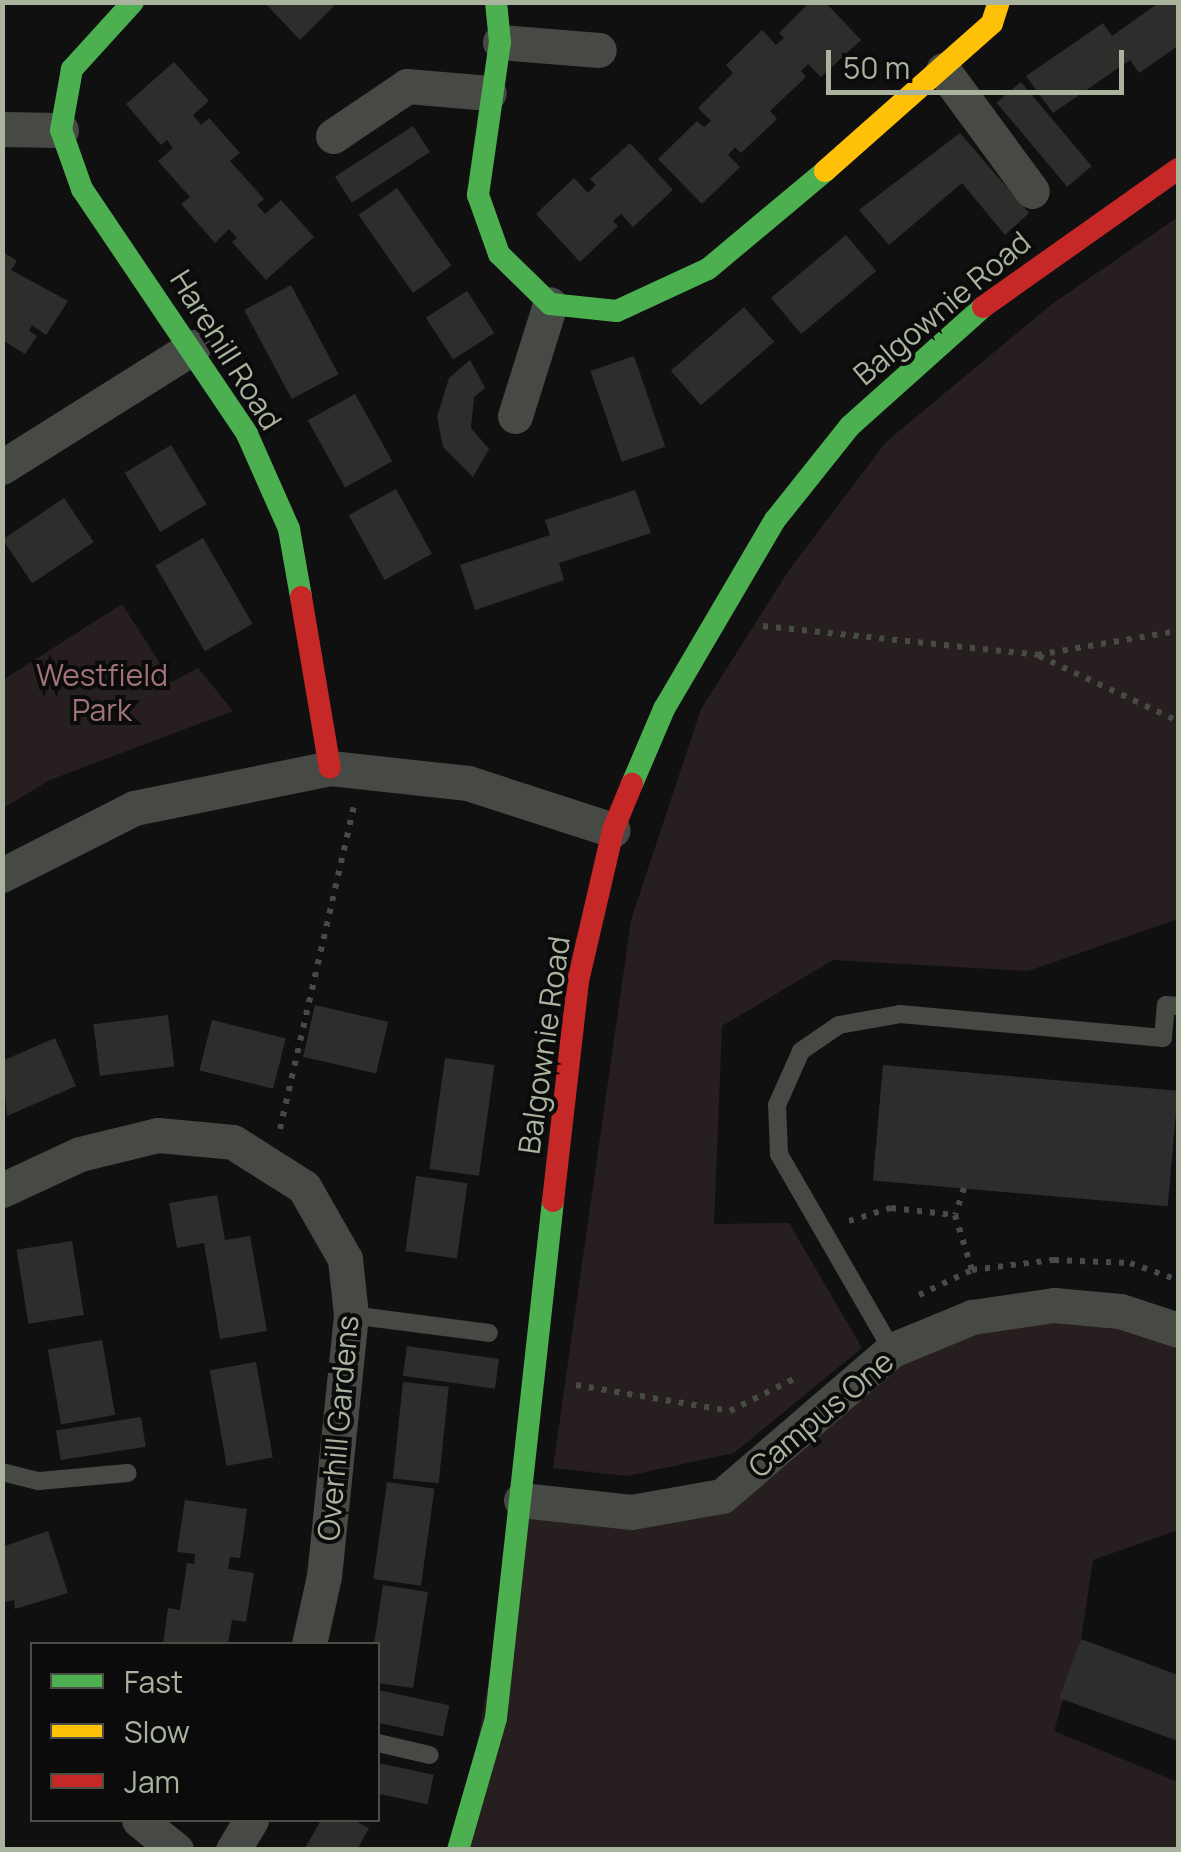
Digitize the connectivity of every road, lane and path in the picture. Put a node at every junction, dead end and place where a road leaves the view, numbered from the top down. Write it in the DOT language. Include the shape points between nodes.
graph roads {
  1 [pos="133,2"];
  2 [pos="496,2"];
  3 [pos="999,2"];
  4 [pos="500,42"];
  5 [pos="599,50"];
  6 [pos="943,70"];
  7 [pos="490,94"];
  8 [pos="2,129"];
  9 [pos="61,130"];
  10 [pos="333,136"];
  11 [pos="1178,170"];
  12 [pos="1032,191"];
  13 [pos="550,304"];
  14 [pos="193,346"];
  15 [pos="515,416"];
  16 [pos="2,466"];
  17 [pos="760,626"];
  18 [pos="1178,631"];
  19 [pos="1037,655"];
  20 [pos="1178,721"];
  21 [pos="346,769"];
  22 [pos="613,830"];
  23 [pos="2,875"];
  24 [pos="1178,1006"];
  25 [pos="271,1166"];
  26 [pos="964,1188"];
  27 [pos="2,1190"];
  28 [pos="955,1215"];
  29 [pos="823,1238"];
  30 [pos="972,1270"];
  31 [pos="351,1315"];
  32 [pos="1178,1330"];
  33 [pos="489,1332"];
  34 [pos="892,1350"];
  35 [pos="2,1472"];
  36 [pos="128,1473"];
  37 [pos="521,1500"];
  38 [pos="309,1642"];
  39 [pos="380,1743"];
  40 [pos="430,1755"];
  41 [pos="142,1822"];
  42 [pos="250,1822"];
  43 [pos="176,1850"];
  44 [pos="233,1850"];
  45 [pos="458,1850"];
  1 -- 9 [label="street, Harehill Road" via="72,69"];
  2 -- 4 [label="street"];
  3 -- 6 [label="street" via="992,23"];
  4 -- 5 [label="street"];
  4 -- 7 [label="street"];
  6 -- 12 [label="street"];
  6 -- 13 [label="street" via="708,269 616,311"];
  7 -- 10 [label="street" via="407,86"];
  7 -- 13 [label="street" via="478,195 500,254"];
  8 -- 9 [label="street"];
  9 -- 14 [label="street, Harehill Road" via="82,189"];
  11 -- 22 [label="street, Balgownie Road" via="1013,281 850,426 776,520 712,620 664,710"];
  13 -- 15 [label="street"];
  14 -- 16 [label="street"];
  14 -- 21 [label="street, Harehill Road" via="248,434 289,530"];
  17 -- 19 [label="path"];
  18 -- 19 [label="path"];
  19 -- 20 [label="path"];
  21 -- 22 [label="street" via="468,783"];
  21 -- 23 [label="street" via="134,808"];
  21 -- 25 [label="path"];
  22 -- 37 [label="street, Balgownie Road" via="578,981"];
  24 -- 29 [label="lane" via="1166,1005 1164,1038 900,1014 840,1025 801,1051 777,1105 779,1154"];
  25 -- 27 [label="street, Overhill Gardens" via="233,1142 158,1136 80,1154"];
  25 -- 31 [label="street, Overhill Gardens" via="304,1187 345,1259"];
  26 -- 28 [label="path"];
  28 -- 29 [label="path" via="891,1208 856,1216"];
  28 -- 30 [label="path"];
  29 -- 34 [label="lane"];
  31 -- 33 [label="lane"];
  31 -- 38 [label="street, Overhill Gardens" via="324,1576"];
  32 -- 34 [label="street, Campus One" via="1120,1311 1054,1305 972,1317"];
  34 -- 37 [label="street, Campus One" via="722,1496 632,1512"];
  35 -- 36 [label="lane" via="39,1481"];
  37 -- 45 [label="street, Balgownie Road" via="496,1718"];
  39 -- 40 [label="lane"];
  41 -- 43 [label="street"];
  42 -- 44 [label="street"];
}
